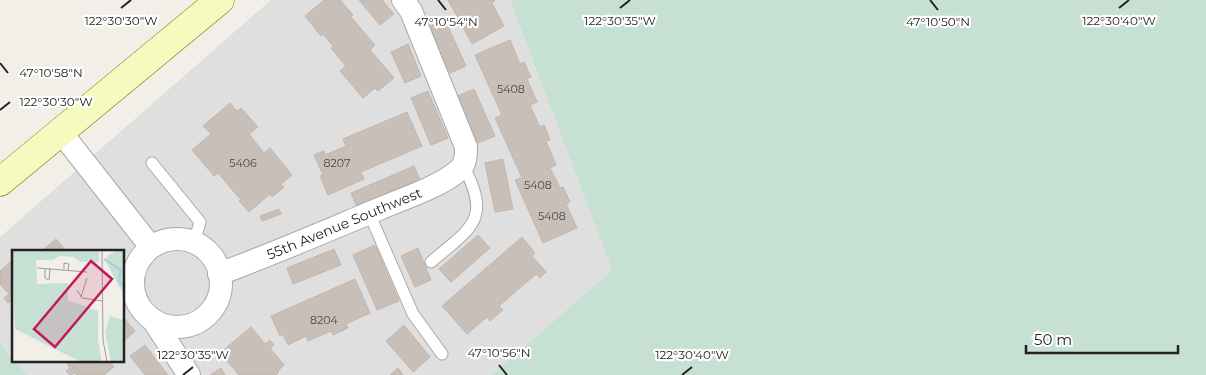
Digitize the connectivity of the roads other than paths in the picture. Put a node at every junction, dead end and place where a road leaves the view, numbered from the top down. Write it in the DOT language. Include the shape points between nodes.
graph roads {
  1 [pos="220,0"];
  2 [pos="403,0"];
  3 [pos="60,131"];
  4 [pos="152,162"];
  5 [pos="463,165"];
  6 [pos="0,182"];
  7 [pos="368,213"];
  8 [pos="194,243"];
  9 [pos="151,247"];
  10 [pos="431,262"];
  11 [pos="219,274"];
  12 [pos="153,320"];
  13 [pos="442,354"];
  14 [pos="189,375"];
  1 -- 3 [label="main road"];
  2 -- 5 [label="street" via="411,11 466,147"];
  3 -- 6 [label="main road"];
  3 -- 9 [label="street"];
  4 -- 8 [label="lane" via="200,222"];
  5 -- 7 [label="street, 55th Avenue Southwest" via="447,179"];
  5 -- 10 [label="lane" via="474,185 476,220 467,232"];
  7 -- 11 [label="street, 55th Avenue Southwest"];
  7 -- 13 [label="lane" via="413,314"];
  8 -- 9 [label="street" via="165,241"];
  8 -- 11 [label="street" via="206,250"];
  9 -- 12 [label="street" via="141,257 133,284 135,298 142,311"];
  11 -- 12 [label="street" via="216,303 208,315 181,327 166,326"];
  12 -- 14 [label="street"];
}
